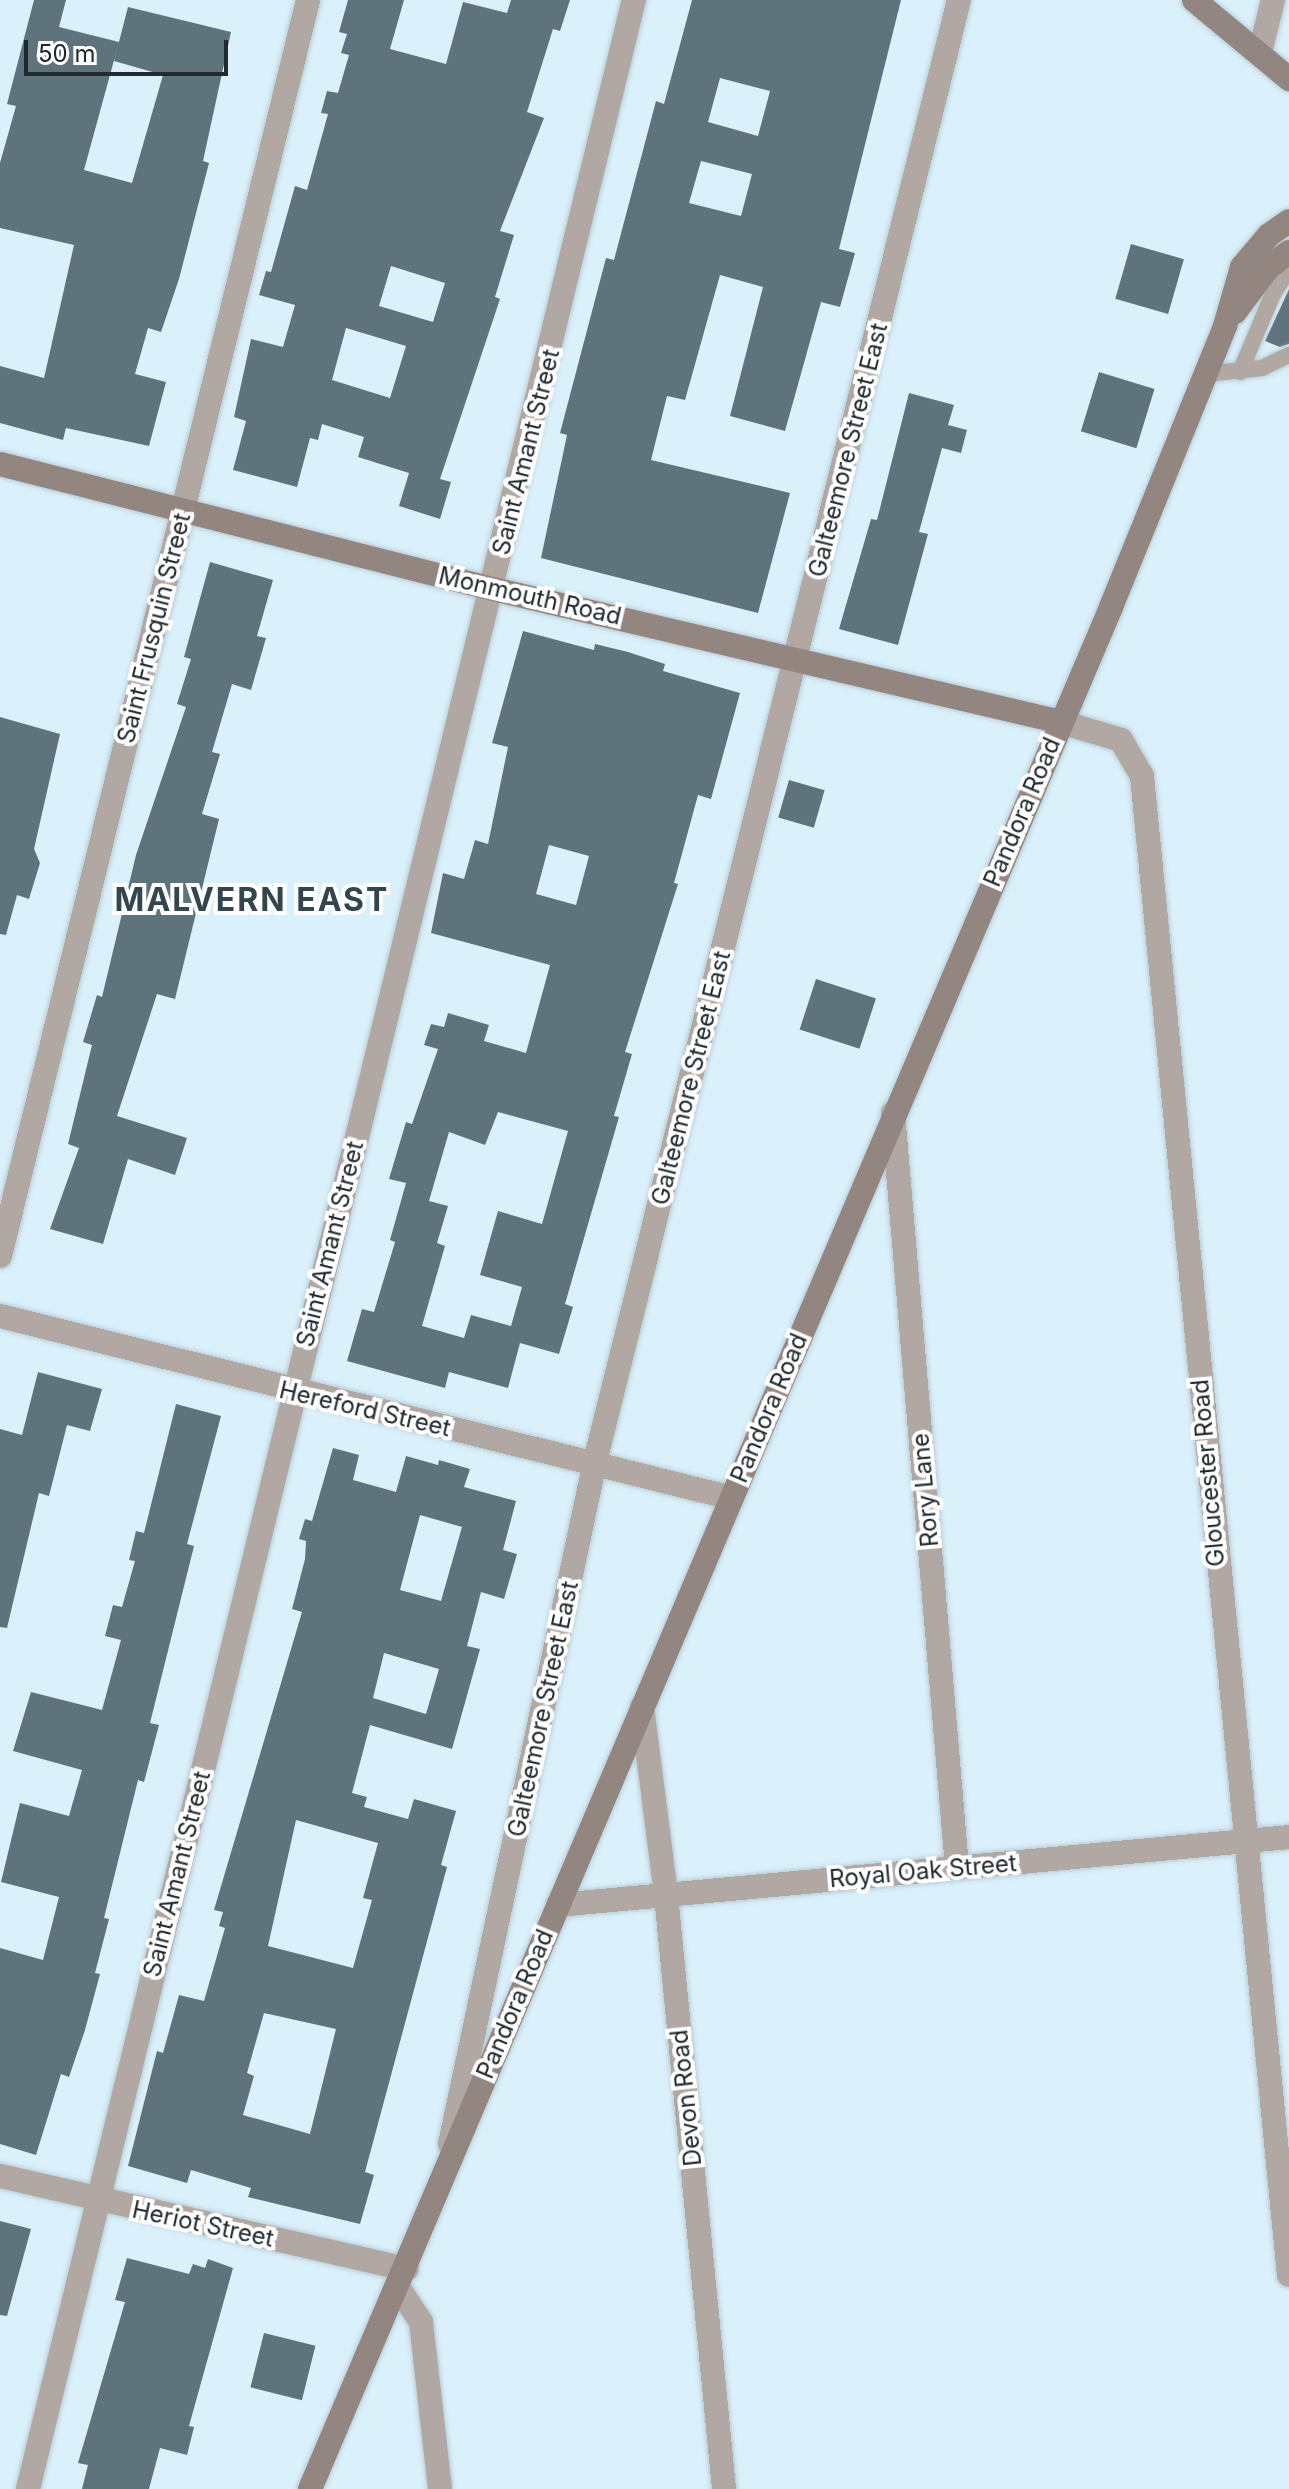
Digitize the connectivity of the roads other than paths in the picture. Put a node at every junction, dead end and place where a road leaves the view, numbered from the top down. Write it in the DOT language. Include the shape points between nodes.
graph roads {
  1 [pos="308,0"];
  2 [pos="634,0"];
  3 [pos="959,0"];
  4 [pos="1194,0"];
  5 [pos="1273,0"];
  6 [pos="1260,52"];
  7 [pos="1288,80"];
  8 [pos="1289,221"];
  9 [pos="1289,252"];
  10 [pos="1289,269"];
  11 [pos="1241,303"];
  12 [pos="1264,313"];
  13 [pos="1225,326"];
  14 [pos="1289,355"];
  15 [pos="1240,372"];
  16 [pos="1205,374"];
  17 [pos="0,464"];
  18 [pos="184,508"];
  19 [pos="493,589"];
  20 [pos="797,657"];
  21 [pos="1061,722"];
  22 [pos="893,1113"];
  23 [pos="0,1256"];
  24 [pos="0,1316"];
  25 [pos="293,1393"];
  26 [pos="595,1462"];
  27 [pos="732,1498"];
  28 [pos="642,1707"];
  29 [pos="1289,1837"];
  30 [pos="1245,1842"];
  31 [pos="957,1867"];
  32 [pos="666,1895"];
  33 [pos="558,1905"];
  34 [pos="446,2162"];
  35 [pos="0,2176"];
  36 [pos="97,2201"];
  37 [pos="1289,2275"];
  38 [pos="402,2278"];
  39 [pos="28,2489"];
  40 [pos="310,2489"];
  41 [pos="440,2489"];
  42 [pos="724,2489"];
  1 -- 18 [label="street, Saint Frusquin Street"];
  2 -- 19 [label="street, Saint Amant Street"];
  3 -- 20 [label="street, Galteemore Street East"];
  4 -- 6 [label="street"];
  5 -- 6 [label="street"];
  6 -- 7 [label="street"];
  8 -- 13 [label="street, Pandora Road" via="1242,267"];
  9 -- 11 [label="street, Pandora Road" via="1267,269"];
  10 -- 12 [label="lane"];
  11 -- 12 [label="lane"];
  11 -- 13 [label="street, Pandora Road"];
  12 -- 15 [label="lane"];
  13 -- 16 [label="street, Pandora Road"];
  14 -- 15 [label="lane"];
  15 -- 16 [label="lane"];
  16 -- 21 [label="street, Pandora Road"];
  17 -- 18 [label="street, Monmouth Road"];
  18 -- 19 [label="street, Monmouth Road"];
  18 -- 23 [label="street, Saint Frusquin Street"];
  19 -- 20 [label="street, Monmouth Road"];
  19 -- 25 [label="street, Saint Amant Street"];
  20 -- 21 [label="street, Monmouth Road"];
  20 -- 26 [label="street, Galteemore Street East"];
  21 -- 22 [label="street, Pandora Road"];
  21 -- 30 [label="street, Gloucester Road" via="1121,740 1142,776"];
  22 -- 27 [label="street, Pandora Road"];
  22 -- 31 [label="street, Rory Lane"];
  24 -- 25 [label="street, Hereford Street"];
  25 -- 26 [label="street, Hereford Street"];
  25 -- 36 [label="street, Saint Amant Street"];
  26 -- 27 [label="street, Hereford Street"];
  26 -- 34 [label="street, Galteemore Street East"];
  27 -- 28 [label="street, Pandora Road"];
  28 -- 32 [label="street, Devon Road"];
  28 -- 33 [label="street, Pandora Road"];
  29 -- 30 [label="street, Royal Oak Street"];
  30 -- 31 [label="street, Royal Oak Street"];
  30 -- 37 [label="street, Gloucester Road"];
  31 -- 32 [label="street, Royal Oak Street"];
  32 -- 33 [label="street, Royal Oak Street"];
  32 -- 42 [label="street, Devon Road"];
  33 -- 34 [label="street, Pandora Road"];
  34 -- 38 [label="street, Pandora Road"];
  35 -- 36 [label="street, Heriot Street"];
  36 -- 38 [label="street, Heriot Street"];
  36 -- 39 [label="street, Saint Amant Street"];
  38 -- 40 [label="street, Pandora Road"];
  38 -- 41 [label="street" via="421,2322"];
}
